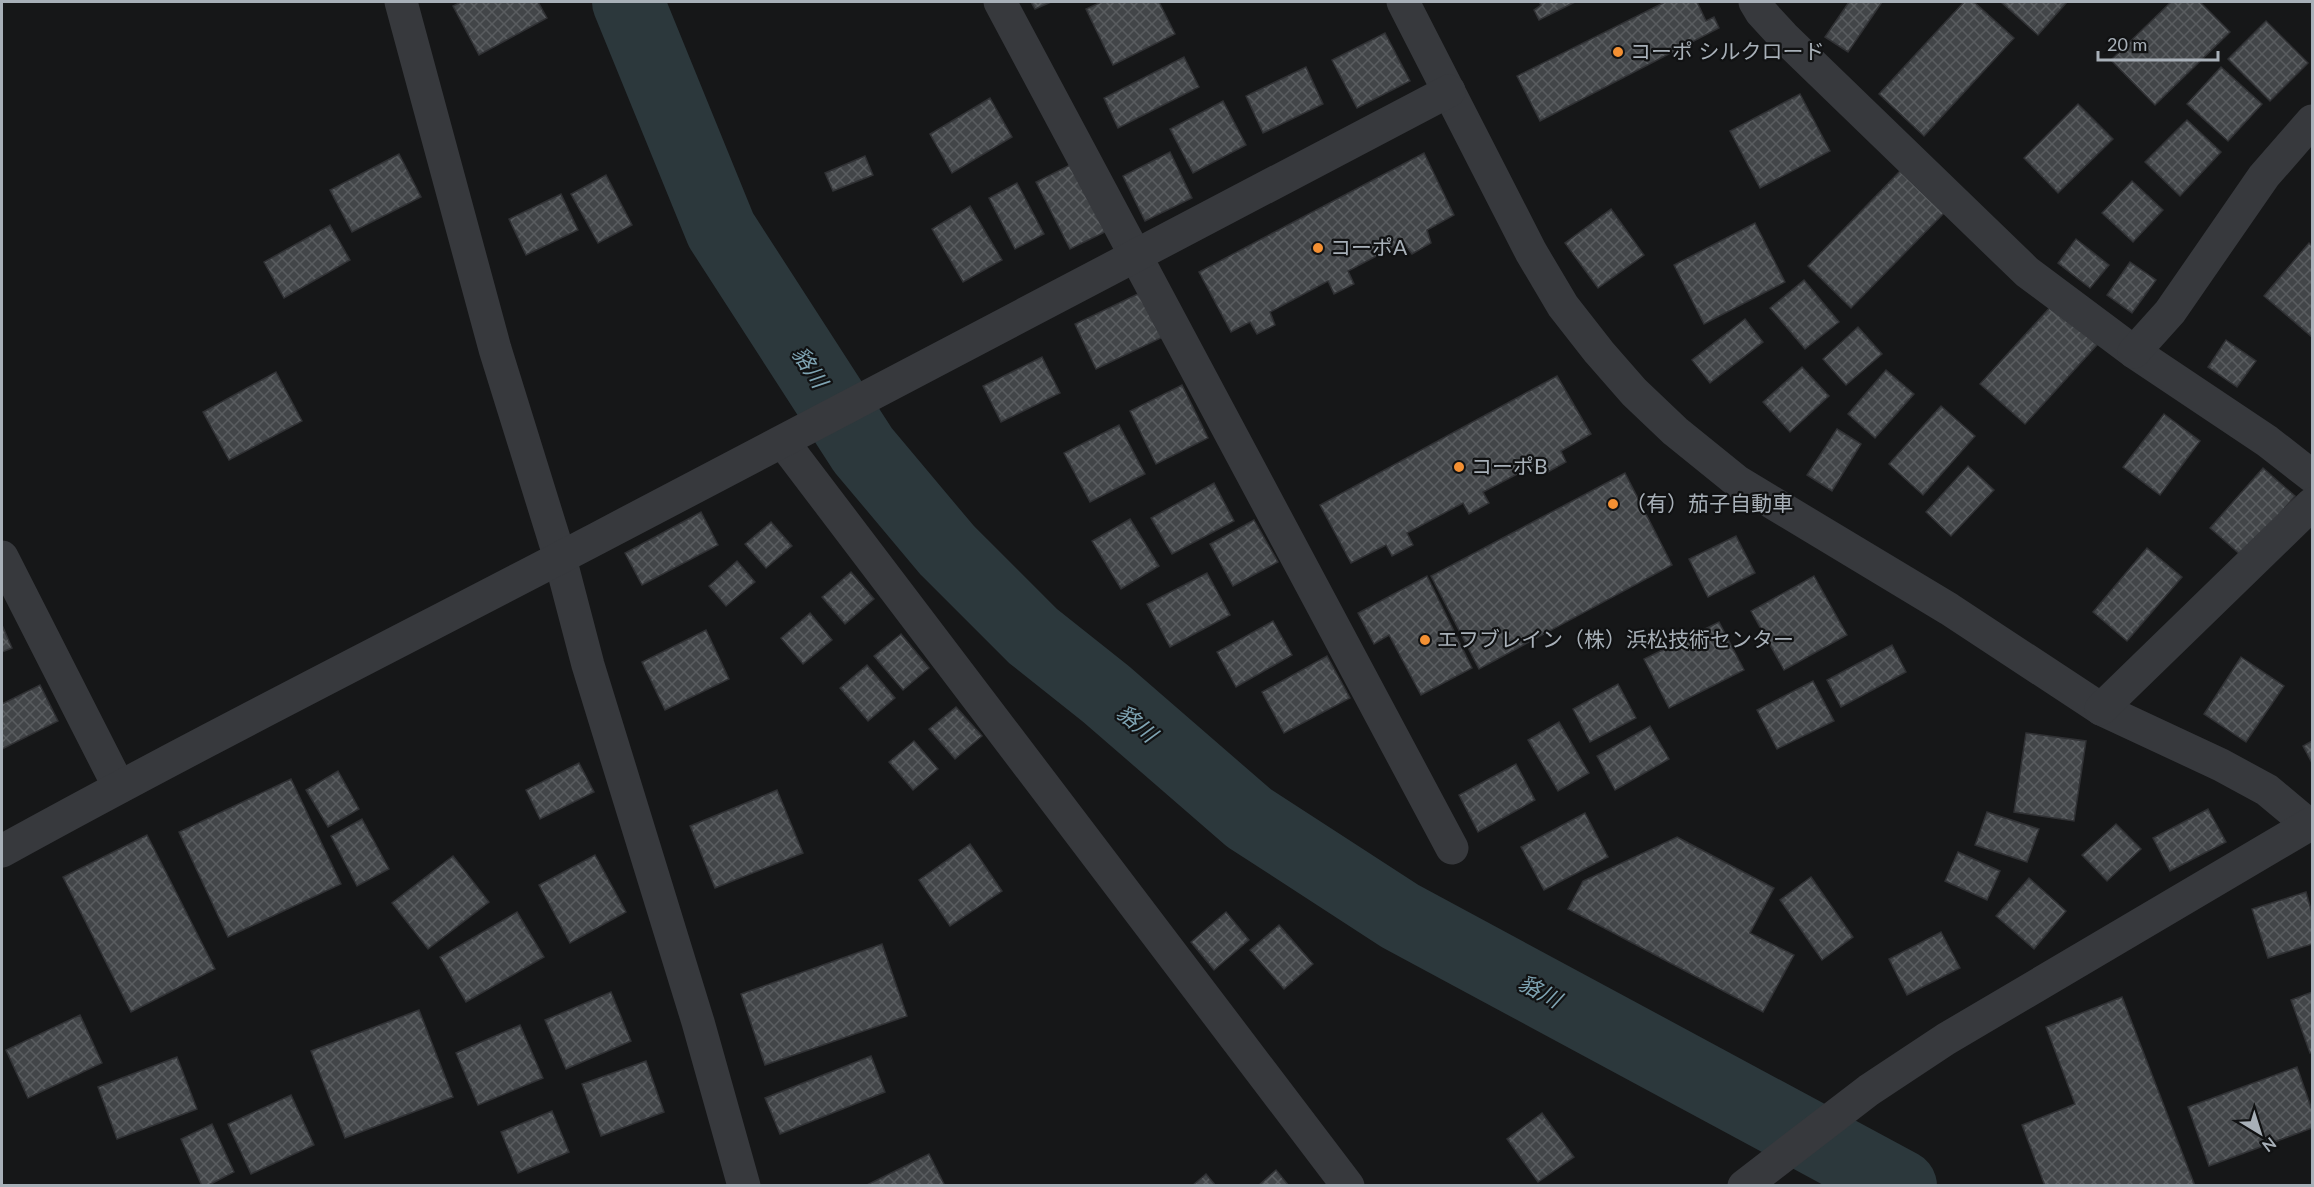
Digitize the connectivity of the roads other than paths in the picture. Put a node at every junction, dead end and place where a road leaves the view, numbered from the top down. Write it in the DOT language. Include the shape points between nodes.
graph roads {
  1 [pos="401,2"];
  2 [pos="1000,2"];
  3 [pos="1755,2"];
  4 [pos="1415,5"];
  5 [pos="1449,91"];
  6 [pos="2313,121"];
  7 [pos="1136,254"];
  8 [pos="2134,352"];
  9 [pos="792,436"];
  10 [pos="2313,476"];
  11 [pos="2313,504"];
  12 [pos="2,557"];
  13 [pos="560,558"];
  14 [pos="2101,709"];
  15 [pos="119,787"];
  16 [pos="2311,826"];
  17 [pos="1452,848"];
  18 [pos="2,851"];
  19 [pos="1754,1177"];
  20 [pos="744,1185"];
  21 [pos="1348,1185"];
  1 -- 13 [label="street" via="495,349"];
  2 -- 7 [label="street"];
  3 -- 8 [label="street" via="1783,36 2027,272"];
  4 -- 5 [label="street"];
  5 -- 7 [label="street"];
  5 -- 14 [label="street" via="1563,306 1634,392 1675,431 1738,482 1949,609"];
  6 -- 8 [label="street" via="2264,176 2170,312"];
  7 -- 9 [label="street"];
  7 -- 17 [label="street"];
  8 -- 10 [label="street"];
  9 -- 13 [label="street"];
  9 -- 21 [label="street"];
  11 -- 14 [label="street"];
  12 -- 15 [label="street"];
  13 -- 15 [label="street"];
  13 -- 20 [label="street" via="588,665"];
  14 -- 16 [label="street" via="2267,790"];
  15 -- 18 [label="street"];
  16 -- 19 [label="street" via="1946,1039 1869,1090"];
}
